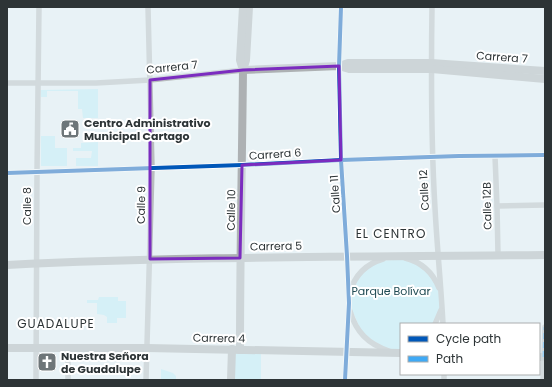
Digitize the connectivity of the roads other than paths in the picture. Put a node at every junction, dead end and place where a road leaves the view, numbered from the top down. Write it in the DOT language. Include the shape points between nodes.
graph roads {
  1 [pos="39,7"];
  2 [pos="148,7"];
  3 [pos="243,7"];
  4 [pos="249,7"];
  5 [pos="341,7"];
  6 [pos="432,7"];
  7 [pos="339,66"];
  8 [pos="431,66"];
  9 [pos="243,70"];
  10 [pos="545,71"];
  11 [pos="545,79"];
  12 [pos="150,80"];
  13 [pos="7,83"];
  14 [pos="38,84"];
  15 [pos="545,155"];
  16 [pos="495,156"];
  17 [pos="433,157"];
  18 [pos="342,160"];
  19 [pos="242,165"];
  20 [pos="152,168"];
  21 [pos="37,172"];
  22 [pos="7,173"];
  23 [pos="545,205"];
  24 [pos="497,206"];
  25 [pos="498,255"];
  26 [pos="545,255"];
  27 [pos="347,256"];
  28 [pos="394,256"];
  29 [pos="438,256"];
  30 [pos="240,258"];
  31 [pos="150,259"];
  32 [pos="37,264"];
  33 [pos="7,265"];
  34 [pos="442,302"];
  35 [pos="348,303"];
  36 [pos="435,323"];
  37 [pos="443,323"];
  38 [pos="545,327"];
  39 [pos="37,347"];
  40 [pos="68,347"];
  41 [pos="7,348"];
  42 [pos="147,348"];
  43 [pos="236,350"];
  44 [pos="346,352"];
  45 [pos="399,352"];
  46 [pos="543,357"];
  47 [pos="36,380"];
  48 [pos="68,380"];
  49 [pos="146,380"];
  50 [pos="231,380"];
  51 [pos="345,380"];
  52 [pos="543,380"];
  1 -- 14 [label="street, Calle 8"];
  2 -- 12 [label="street, Calle 9"];
  3 -- 9 [label="main road, Calle 10" via="240,60"];
  4 -- 9 [label="main road, Calle 10" via="246,60"];
  5 -- 7 [label="street, Calle 11"];
  6 -- 8 [label="street, Calle 12"];
  7 -- 8 [label="main road, Carrera 7" via="348,63"];
  7 -- 9 [label="main road, Carrera 7"];
  7 -- 18 [label="street, Calle 11"];
  8 -- 10 [label="main road, Carrera 7"];
  8 -- 11 [label="main road, Carrera 7"];
  8 -- 17 [label="street, Calle 12"];
  9 -- 12 [label="street, Carrera 7"];
  9 -- 19 [label="main road, Calle 10"];
  12 -- 14 [label="street, Carrera 7"];
  12 -- 20 [label="street, Calle 9"];
  13 -- 14 [label="street, Carrera 7"];
  14 -- 21 [label="street, Calle 8"];
  15 -- 16 [label="street, Carrera 6"];
  16 -- 17 [label="street, Carrera 6"];
  16 -- 24 [label="street, Calle 12B"];
  17 -- 18 [label="street, Carrera 6"];
  17 -- 29 [label="street, Calle 12"];
  18 -- 19 [label="street, Carrera 6"];
  18 -- 27 [label="street, Calle 11"];
  19 -- 20 [label="street, Carrera 6"];
  19 -- 30 [label="main road, Calle 10"];
  20 -- 21 [label="street, Carrera 6"];
  20 -- 31 [label="street, Calle 9"];
  21 -- 22 [label="street, Carrera 6"];
  21 -- 32 [label="street, Calle 8"];
  23 -- 24 [label="street"];
  24 -- 25 [label="street, Calle 12B"];
  25 -- 26 [label="main road, Carrera 5"];
  25 -- 29 [label="main road, Carrera 5"];
  27 -- 28 [label="main road, Carrera 5"];
  27 -- 30 [label="main road, Carrera 5"];
  27 -- 35 [label="street, Calle 11"];
  28 -- 29 [label="main road, Carrera 5"];
  28 -- 34 [label="street" via="414,261 426,269 436,280"];
  28 -- 35 [label="street" via="377,260 362,270 352,285"];
  29 -- 34 [label="street, Calle 12"];
  30 -- 31 [label="main road, Carrera 5"];
  30 -- 43 [label="main road, Calle 10"];
  31 -- 32 [label="main road, Carrera 5"];
  31 -- 42 [label="street, Calle 9"];
  32 -- 33 [label="main road, Carrera 5"];
  32 -- 39 [label="street, Calle 8"];
  34 -- 36 [label="street"];
  34 -- 37 [label="street, Calle 12"];
  35 -- 44 [label="street, Calle 11"];
  35 -- 45 [label="street" via="351,317 362,335 381,348"];
  38 -- 46 [label="street"];
  39 -- 40 [label="main road, Carrera 4"];
  39 -- 41 [label="main road, Carrera 4"];
  39 -- 47 [label="street, Calle 8"];
  40 -- 42 [label="main road, Carrera 4"];
  40 -- 48 [label="street"];
  42 -- 43 [label="main road, Carrera 4"];
  42 -- 49 [label="street, Calle 9"];
  43 -- 44 [label="main road, Carrera 4"];
  43 -- 50 [label="main road, Calle 10"];
  44 -- 45 [label="main road, Carrera 4"];
  44 -- 51 [label="street, Calle 11"];
  46 -- 52 [label="street"];
}
